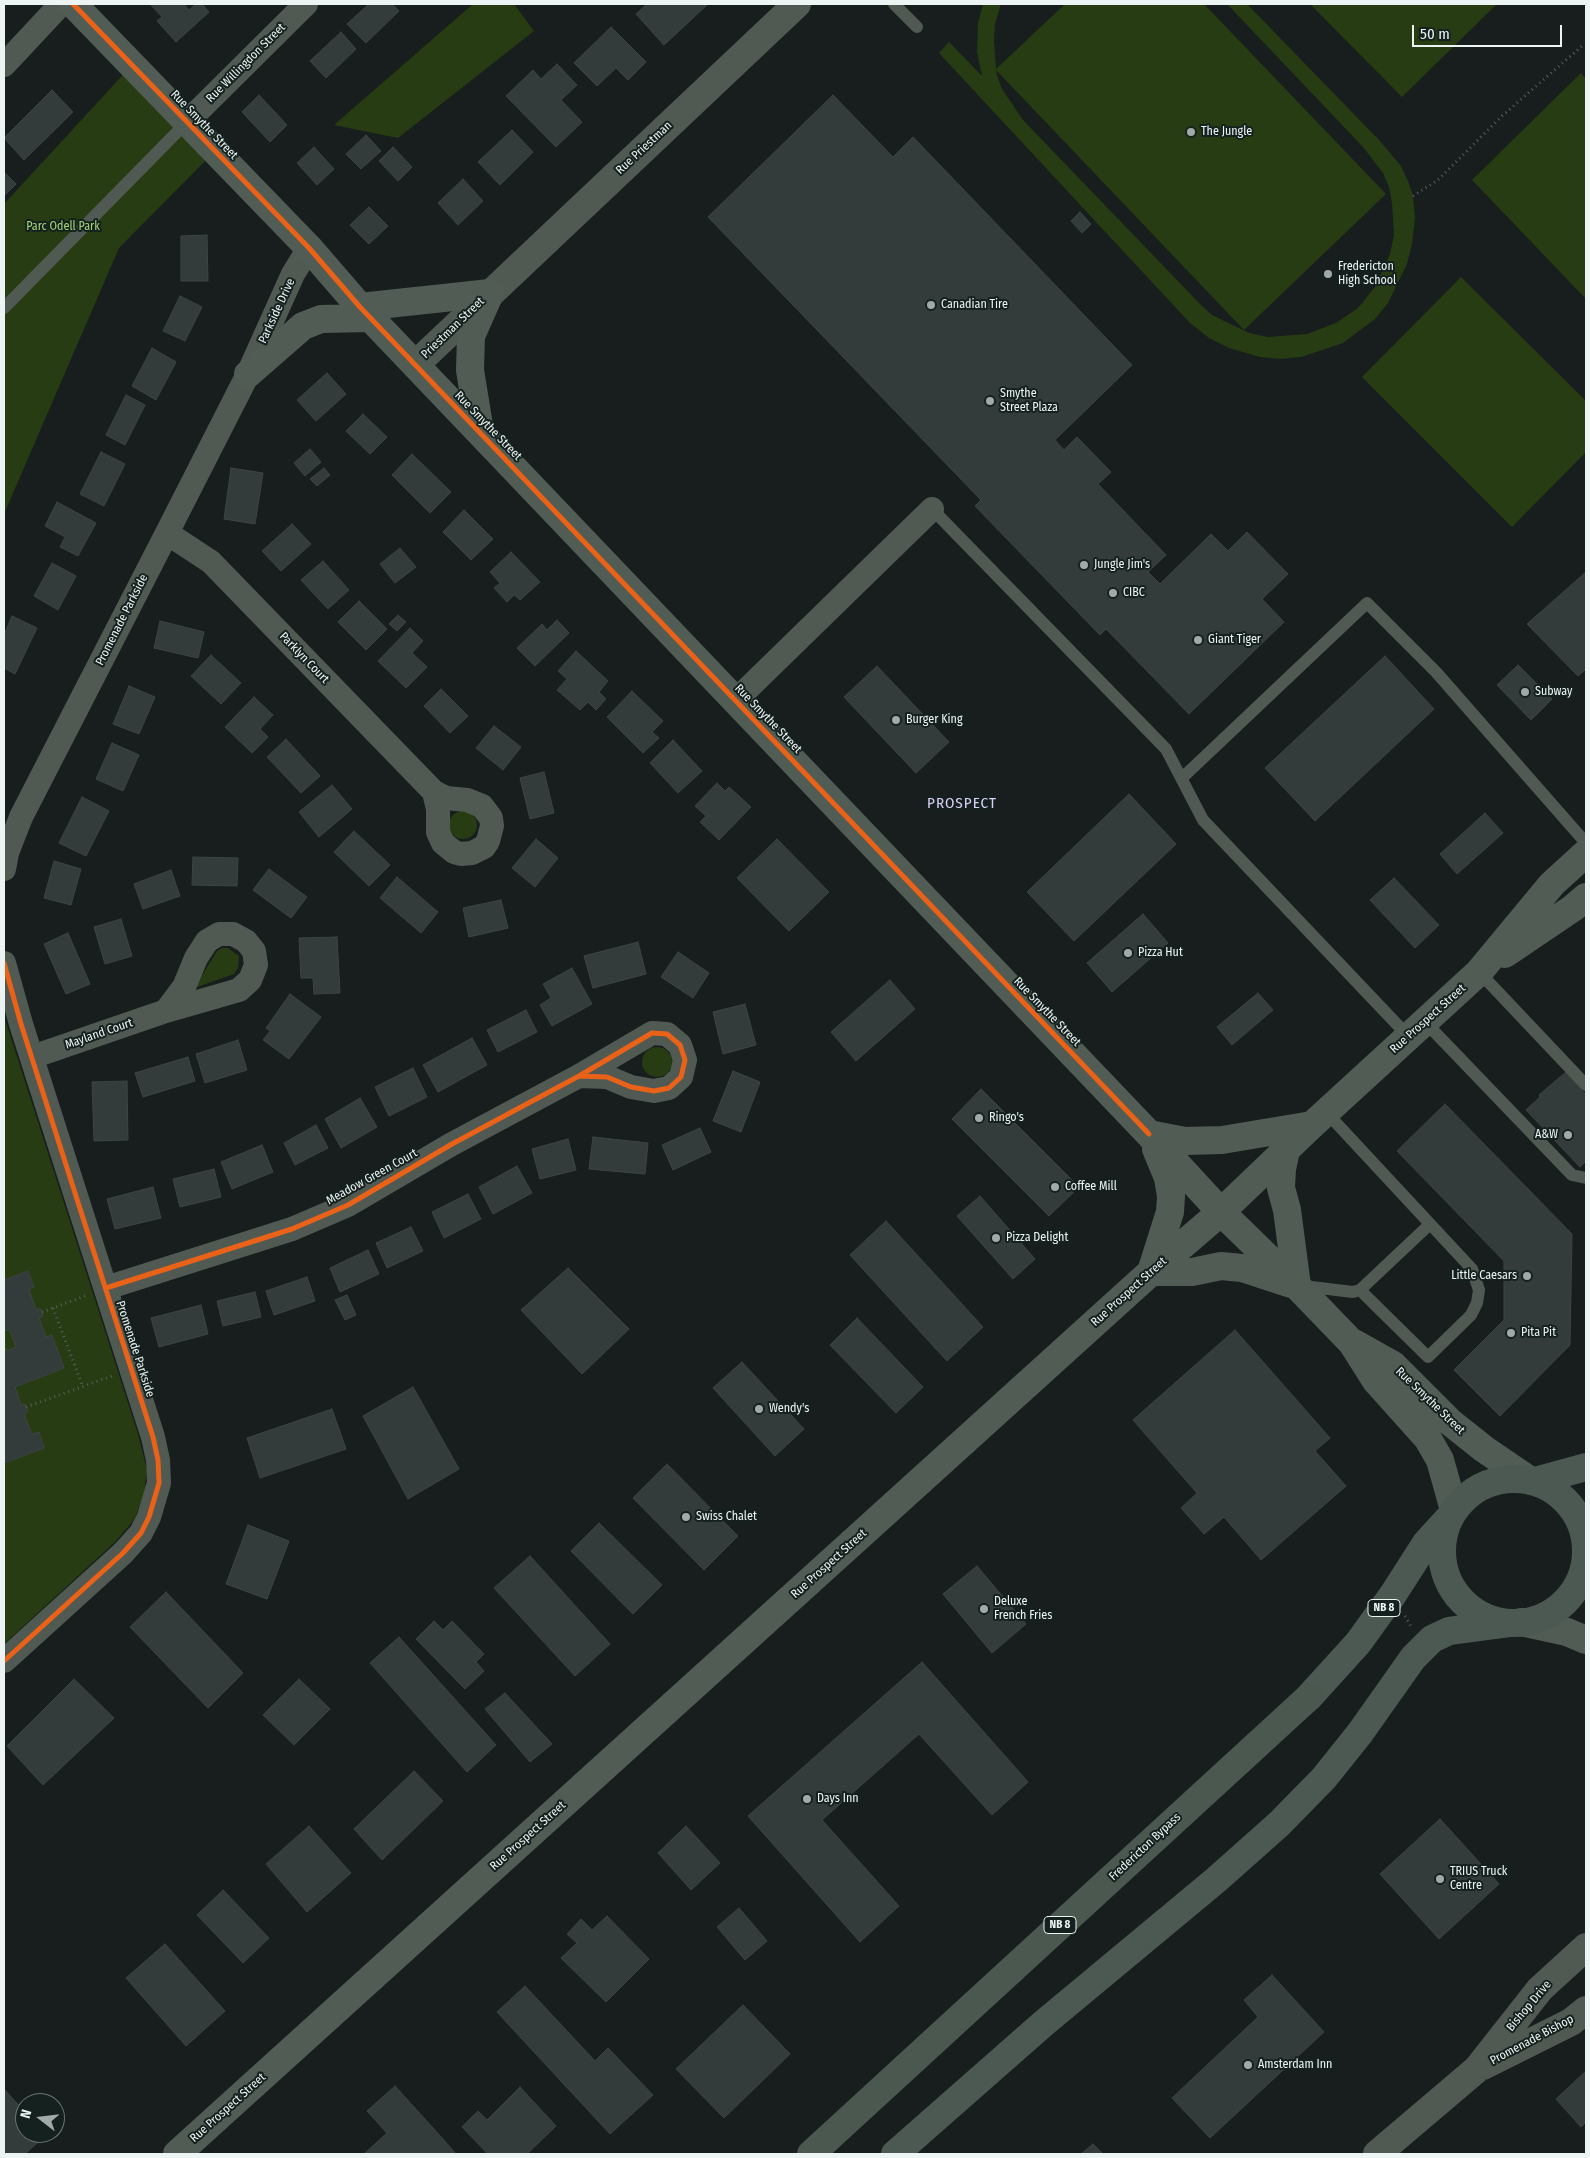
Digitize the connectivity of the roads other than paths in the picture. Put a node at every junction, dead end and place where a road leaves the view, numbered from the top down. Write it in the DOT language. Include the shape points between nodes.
graph roads {
  1 [pos="61,4"];
  2 [pos="73,4"];
  3 [pos="306,4"];
  4 [pos="797,4"];
  5 [pos="894,4"];
  6 [pos="917,27"];
  7 [pos="4,65"];
  8 [pos="187,122"];
  9 [pos="309,248"];
  10 [pos="490,293"];
  11 [pos="4,308"];
  12 [pos="366,312"];
  13 [pos="416,364"];
  14 [pos="248,374"];
  15 [pos="480,432"];
  16 [pos="932,509"];
  17 [pos="167,533"];
  18 [pos="736,700"];
  19 [pos="1182,778"];
  20 [pos="434,792"];
  21 [pos="1586,843"];
  22 [pos="1586,854"];
  23 [pos="4,869"];
  24 [pos="1586,897"];
  25 [pos="5,972"];
  26 [pos="1479,972"];
  27 [pos="166,1011"];
  28 [pos="1417,1030"];
  29 [pos="32,1057"];
  30 [pos="579,1076"];
  31 [pos="1586,1085"];
  32 [pos="1319,1118"];
  33 [pos="1149,1134"];
  34 [pos="1286,1150"];
  35 [pos="1572,1175"];
  36 [pos="1586,1178"];
  37 [pos="1586,1189"];
  38 [pos="1221,1212"];
  39 [pos="1429,1225"];
  40 [pos="1151,1272"];
  41 [pos="1297,1286"];
  42 [pos="106,1288"];
  43 [pos="1360,1290"];
  44 [pos="1352,1343"];
  45 [pos="1586,1467"];
  46 [pos="1533,1481"];
  47 [pos="1453,1512"];
  48 [pos="1586,1553"];
  49 [pos="1515,1623"];
  50 [pos="1586,1640"];
  51 [pos="4,1661"];
  52 [pos="1586,1947"];
  53 [pos="1586,2010"];
  54 [pos="1477,2069"];
  55 [pos="177,2154"];
  56 [pos="811,2154"];
  57 [pos="894,2154"];
  58 [pos="1378,2154"];
  1 -- 7 [label="street"];
  2 -- 8 [label="main road, Rue Smythe Street"];
  3 -- 8 [label="street, Rue Willingdon Street"];
  4 -- 10 [label="street, Rue Priestman"];
  5 -- 6 [label="lane"];
  8 -- 9 [label="main road, Rue Smythe Street"];
  8 -- 11 [label="lane"];
  9 -- 12 [label="main road, Rue Smythe Street"];
  9 -- 14 [label="street, Parkside Drive" via="293,274"];
  10 -- 12 [label="main road"];
  10 -- 13 [label="street, Priestman Street"];
  10 -- 15 [label="main road" via="471,336 470,370"];
  12 -- 13 [label="main road, Rue Smythe Street"];
  12 -- 14 [label="main road" via="321,319 303,326"];
  13 -- 15 [label="main road, Rue Smythe Street"];
  14 -- 17 [label="street, Promenade Parkside"];
  15 -- 18 [label="main road, Rue Smythe Street"];
  16 -- 18 [label="street"];
  16 -- 19 [label="lane" via="1166,749"];
  17 -- 20 [label="street, Parklyn Court" via="211,562"];
  17 -- 23 [label="street, Promenade Parkside" via="21,817"];
  18 -- 33 [label="main road, Rue Smythe Street"];
  19 -- 21 [label="lane" via="1367,603 1436,672"];
  19 -- 28 [label="lane" via="1203,820"];
  22 -- 26 [label="main road, Rue Prospect Street" via="1552,884"];
  24 -- 26 [label="main road, Rue Prospect Street"];
  25 -- 29 [label="street, Promenade Parkside"];
  26 -- 28 [label="main road, Rue Prospect Street"];
  26 -- 31 [label="lane"];
  27 -- 29 [label="street, Mayland Court"];
  28 -- 32 [label="main road, Rue Prospect Street"];
  28 -- 35 [label="lane"];
  29 -- 42 [label="street, Promenade Parkside"];
  30 -- 42 [label="street, Meadow Green Court" via="452,1144 348,1205 292,1228"];
  32 -- 33 [label="main road" via="1222,1140 1185,1141"];
  32 -- 34 [label="main road, Rue Prospect Street"];
  32 -- 39 [label="lane"];
  33 -- 38 [label="main road, Rue Smythe Street"];
  33 -- 40 [label="main road" via="1168,1178 1171,1196 1170,1212"];
  34 -- 38 [label="main road, Rue Prospect Street"];
  34 -- 41 [label="main road" via="1281,1188"];
  35 -- 36 [label="lane"];
  35 -- 37 [label="lane"];
  38 -- 40 [label="main road, Rue Prospect Street"];
  38 -- 41 [label="main road, Rue Smythe Street"];
  39 -- 43 [label="lane"];
  39 -- 43 [label="lane" via="1472,1269 1479,1290 1477,1303 1470,1315 1428,1357"];
  40 -- 41 [label="main road" via="1192,1272 1228,1266"];
  40 -- 55 [label="main road, Rue Prospect Street"];
  41 -- 43 [label="lane"];
  41 -- 44 [label="main road, Rue Smythe Street"];
  42 -- 51 [label="street, Promenade Parkside" via="158,1460 159,1483 150,1517 123,1553"];
  44 -- 46 [label="main road, Rue Smythe Street" via="1393,1365 1450,1422 1484,1450"];
  44 -- 47 [label="main road, Rue Smythe Street" via="1376,1381 1428,1440 1440,1460"];
  45 -- 46 [label="highway"];
  46 -- 47 [label="highway" via="1512,1478 1489,1483 1470,1494"];
  46 -- 48 [label="highway" via="1555,1491 1572,1508 1582,1528"];
  47 -- 49 [label="highway" via="1444,1532 1442,1554 1447,1577 1459,1597 1476,1612 1497,1621"];
  47 -- 56 [label="highway, Fredericton Bypass / NB 8" via="1426,1543 1358,1643 1309,1696"];
  48 -- 49 [label="highway" via="1573,1591 1559,1607 1541,1618"];
  49 -- 50 [label="main road" via="1567,1632"];
  49 -- 57 [label="highway" via="1449,1631 1432,1639 1413,1658 1324,1778 1279,1824 1044,2022"];
  52 -- 54 [label="street, Bishop Drive" via="1540,1989"];
  53 -- 54 [label="street, Promenade Bishop" via="1571,2022"];
  54 -- 58 [label="street"];
}
